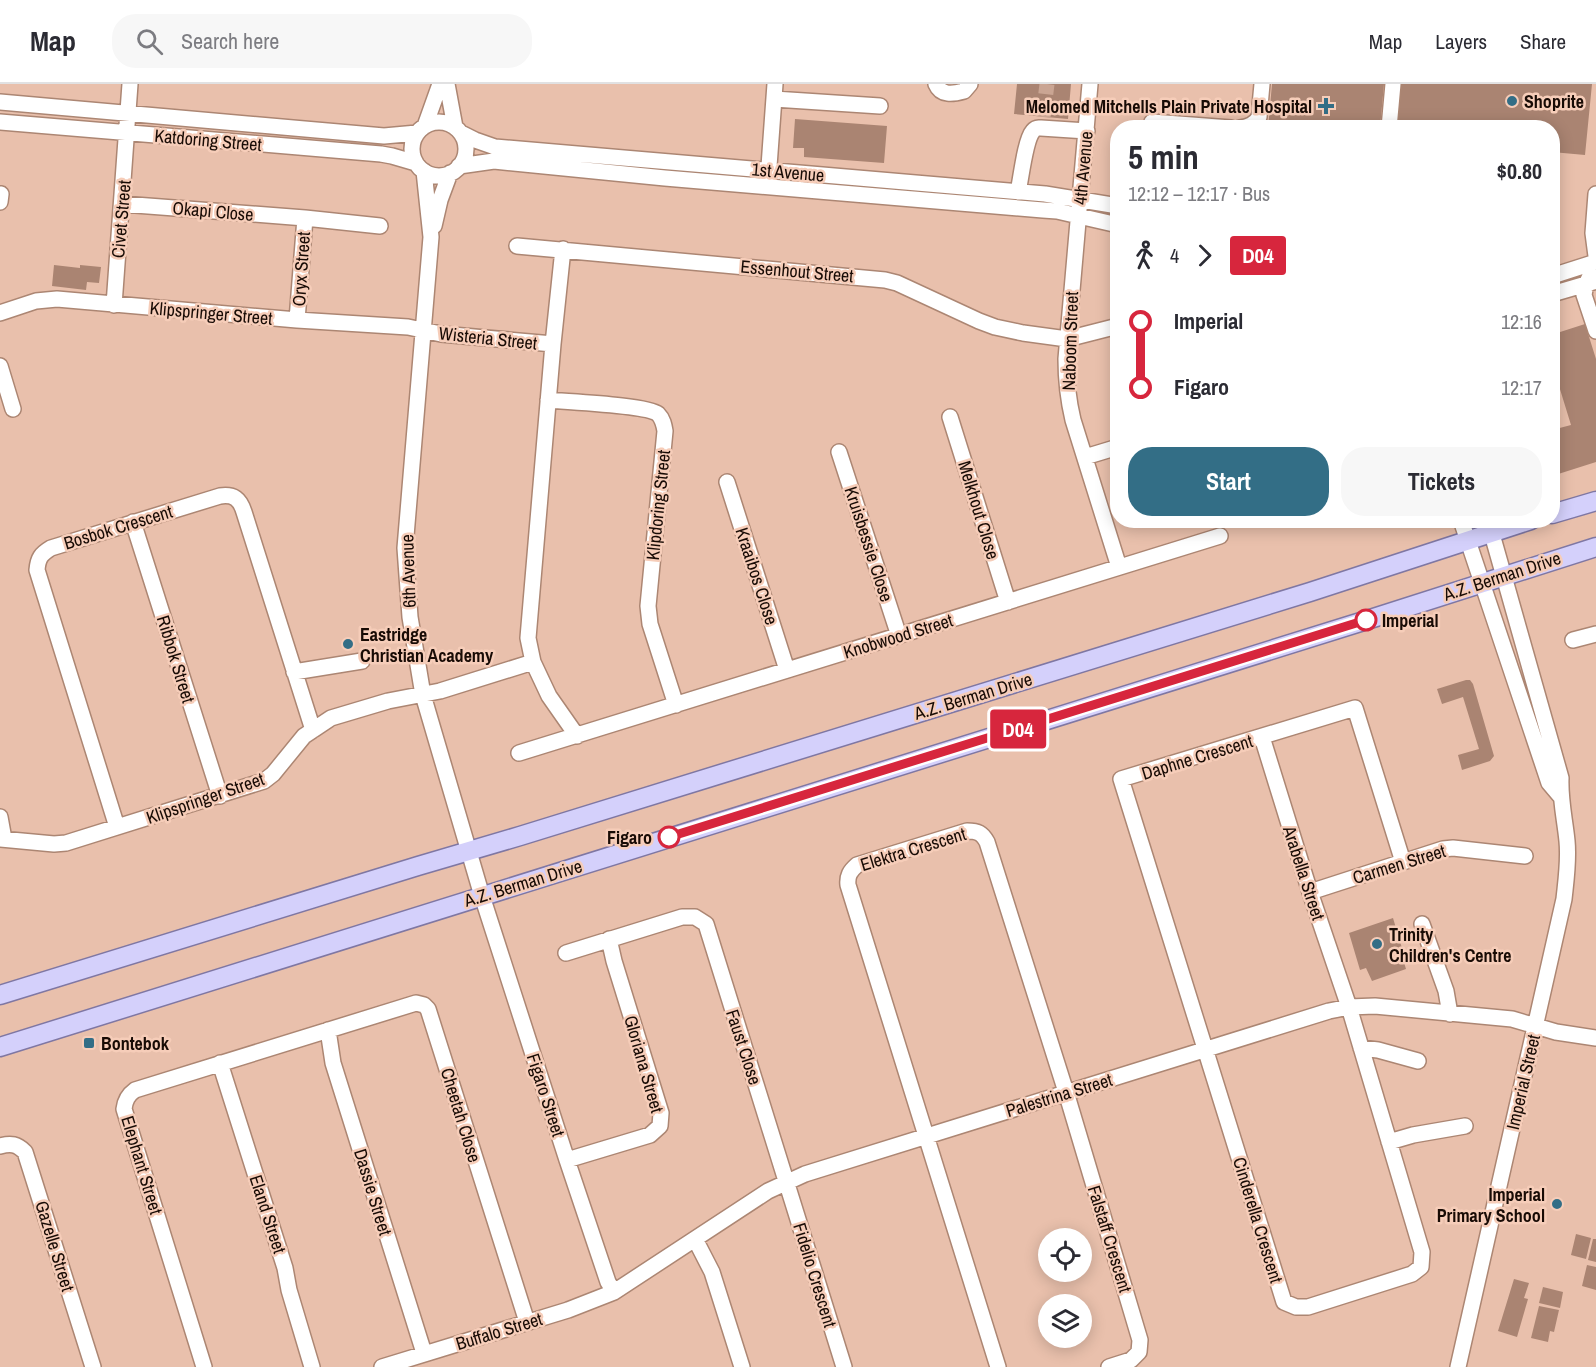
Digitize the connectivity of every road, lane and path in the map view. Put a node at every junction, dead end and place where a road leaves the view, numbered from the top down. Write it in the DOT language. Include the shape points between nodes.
graph roads {
  1 [pos="130,84"];
  2 [pos="440,84"];
  3 [pos="447,84"];
  4 [pos="804,84"];
  5 [pos="936,84"];
  6 [pos="970,84"];
  7 [pos="1090,84"];
  8 [pos="1262,84"];
  9 [pos="1393,84"];
  10 [pos="775,92"];
  11 [pos="802,100"];
  12 [pos="0,102"];
  13 [pos="880,106"];
  14 [pos="128,114"];
  15 [pos="1257,120"];
  16 [pos="1390,120"];
  17 [pos="0,122"];
  18 [pos="421,129"];
  19 [pos="458,130"];
  20 [pos="1087,131"];
  21 [pos="127,133"];
  22 [pos="420,167"];
  23 [pos="455,170"];
  24 [pos="769,170"];
  25 [pos="767,187"];
  26 [pos="1018,192"];
  27 [pos="1,194"];
  28 [pos="1596,194"];
  29 [pos="1080,199"];
  30 [pos="0,202"];
  31 [pos="122,204"];
  32 [pos="1110,205"];
  33 [pos="1078,216"];
  34 [pos="305,218"];
  35 [pos="1110,223"];
  36 [pos="380,226"];
  37 [pos="431,237"];
  38 [pos="517,246"];
  39 [pos="563,249"];
  40 [pos="1596,256"];
  41 [pos="1596,263"];
  42 [pos="1560,274"];
  43 [pos="1591,282"];
  44 [pos="1560,292"];
  45 [pos="114,305"];
  46 [pos="0,313"];
  47 [pos="297,320"];
  48 [pos="1110,328"];
  49 [pos="424,330"];
  50 [pos="1596,331"];
  51 [pos="1068,339"];
  52 [pos="553,344"];
  53 [pos="0,366"];
  54 [pos="548,400"];
  55 [pos="14,409"];
  56 [pos="950,417"];
  57 [pos="1110,449"];
  58 [pos="839,452"];
  59 [pos="1085,457"];
  60 [pos="728,482"];
  61 [pos="1596,501"];
  62 [pos="1560,512"];
  63 [pos="133,522"];
  64 [pos="1463,528"];
  65 [pos="1487,528"];
  66 [pos="1491,528"];
  67 [pos="1220,536"];
  68 [pos="1467,540"];
  69 [pos="1596,547"];
  70 [pos="1119,567"];
  71 [pos="1504,575"];
  72 [pos="1481,583"];
  73 [pos="1008,602"];
  74 [pos="899,636"];
  75 [pos="1596,636"];
  76 [pos="1573,640"];
  77 [pos="362,661"];
  78 [pos="533,662"];
  79 [pos="787,670"];
  80 [pos="294,672"];
  81 [pos="423,695"];
  82 [pos="676,705"];
  83 [pos="313,730"];
  84 [pos="577,736"];
  85 [pos="1262,737"];
  86 [pos="519,753"];
  87 [pos="219,796"];
  88 [pos="1560,796"];
  89 [pos="0,817"];
  90 [pos="117,827"];
  91 [pos="2,839"];
  92 [pos="469,851"];
  93 [pos="1525,856"];
  94 [pos="1403,862"];
  95 [pos="1310,892"];
  96 [pos="482,896"];
  97 [pos="1422,924"];
  98 [pos="609,939"];
  99 [pos="566,953"];
  100 [pos="0,995"];
  101 [pos="1349,1007"];
  102 [pos="1450,1014"];
  103 [pos="1536,1026"];
  104 [pos="328,1030"];
  105 [pos="1596,1038"];
  106 [pos="0,1047"];
  107 [pos="1361,1048"];
  108 [pos="1205,1049"];
  109 [pos="1419,1061"];
  110 [pos="220,1063"];
  111 [pos="1066,1092"];
  112 [pos="1465,1126"];
  113 [pos="925,1136"];
  114 [pos="1389,1142"];
  115 [pos="0,1146"];
  116 [pos="567,1160"];
  117 [pos="786,1182"];
  118 [pos="695,1239"];
  119 [pos="614,1292"];
  120 [pos="527,1322"];
  121 [pos="424,1353"];
  122 [pos="93,1367"];
  123 [pos="204,1367"];
  124 [pos="312,1367"];
  125 [pos="382,1367"];
  126 [pos="742,1367"];
  127 [pos="844,1367"];
  128 [pos="998,1367"];
  129 [pos="1108,1367"];
  130 [pos="1458,1367"];
  1 -- 14 [label="street, Civet Street"];
  2 -- 18 [label="street"];
  3 -- 19 [label="street"];
  4 -- 11 [label="street"];
  5 -- 6 [label="street" via="948,93 964,91"];
  7 -- 20 [label="street, 4th Avenue"];
  8 -- 15 [label="street"];
  9 -- 16 [label="street"];
  10 -- 11 [label="street"];
  10 -- 24 [label="street"];
  11 -- 13 [label="street"];
  12 -- 14 [label="street, Katdoring Street"];
  14 -- 18 [label="street, Katdoring Street" via="384,136"];
  14 -- 21 [label="street, Civet Street"];
  17 -- 21 [label="street, Katdoring Street"];
  18 -- 19 [label="street" via="441,122"];
  18 -- 22 [label="street" via="412,148"];
  19 -- 23 [label="street" via="466,152"];
  19 -- 24 [label="street, 1st Avenue" via="495,147"];
  20 -- 26 [label="street" via="1042,122 1034,129"];
  20 -- 29 [label="street, 4th Avenue"];
  21 -- 22 [label="street, Katdoring Street" via="392,156"];
  21 -- 31 [label="street, Civet Street"];
  22 -- 23 [label="street" via="435,176"];
  22 -- 37 [label="street, 6th Avenue"];
  23 -- 25 [label="street, 1st Avenue" via="494,161"];
  23 -- 37 [label="street, 6th Avenue" via="440,200"];
  24 -- 25 [label="street"];
  24 -- 26 [label="street, 1st Avenue"];
  25 -- 33 [label="street, 1st Avenue"];
  26 -- 29 [label="street, 1st Avenue"];
  27 -- 30 [label="street"];
  28 -- 40 [label="street"];
  29 -- 32 [label="street, 1st Avenue"];
  29 -- 33 [label="street, 4th Avenue"];
  31 -- 34 [label="street, Okapi Close"];
  31 -- 45 [label="street, Civet Street"];
  33 -- 35 [label="street, 1st Avenue"];
  33 -- 51 [label="street, Naboom Street"];
  34 -- 36 [label="street, Okapi Close"];
  34 -- 47 [label="street, Oryx Street"];
  37 -- 49 [label="street, 6th Avenue"];
  38 -- 39 [label="street, Essenhout Street"];
  39 -- 51 [label="street, Essenhout Street" via="885,280 995,327"];
  39 -- 52 [label="street"];
  41 -- 42 [label="street"];
  41 -- 43 [label="street"];
  43 -- 44 [label="street"];
  43 -- 50 [label="street" via="1584,295"];
  45 -- 46 [label="street, Klipspringer Street" via="57,299 36,301"];
  45 -- 47 [label="street, Klipspringer Street"];
  47 -- 49 [label="street, Klipspringer Street"];
  48 -- 51 [label="street"];
  49 -- 52 [label="street, Wisteria Street"];
  49 -- 81 [label="street, 6th Avenue" via="405,548 410,617"];
  51 -- 59 [label="street, Naboom Street" via="1068,398"];
  52 -- 54 [label="street"];
  53 -- 55 [label="street"];
  54 -- 78 [label="street" via="528,638"];
  54 -- 82 [label="street, Klipdoring Street" via="640,408 655,412 663,421 648,606"];
  56 -- 73 [label="street, Melkhout Close"];
  57 -- 59 [label="street"];
  58 -- 74 [label="street, Kruisbessie Close"];
  59 -- 70 [label="street, Naboom Street"];
  60 -- 79 [label="street, Kraaibos Close"];
  61 -- 62 [label="main road"];
  63 -- 80 [label="street, Bosbok Crescent" via="220,496 238,500"];
  63 -- 87 [label="street, Ribbok Street"];
  63 -- 90 [label="street, Bosbok Crescent" via="51,548 42,553 37,570"];
  64 -- 68 [label="street, Imperial Street"];
  65 -- 68 [label="main road, A.Z. Berman Drive"];
  66 -- 71 [label="street, Imperial Street"];
  67 -- 70 [label="street, Knobwood Street"];
  68 -- 72 [label="street, Imperial Street"];
  68 -- 92 [label="main road, A.Z. Berman Drive"];
  69 -- 71 [label="main road, A.Z. Berman Drive"];
  70 -- 73 [label="street, Knobwood Street"];
  71 -- 72 [label="main road, A.Z. Berman Drive"];
  71 -- 88 [label="street, Imperial Street" via="1561,778"];
  72 -- 88 [label="street, Imperial Street" via="1548,783"];
  72 -- 96 [label="main road, A.Z. Berman Drive"];
  73 -- 74 [label="street, Knobwood Street"];
  74 -- 79 [label="street, Knobwood Street"];
  75 -- 76 [label="street"];
  77 -- 80 [label="street"];
  78 -- 81 [label="street, Klipspringer Street"];
  78 -- 84 [label="street" via="549,696"];
  79 -- 82 [label="street, Knobwood Street"];
  80 -- 83 [label="street, Bosbok Crescent"];
  81 -- 83 [label="street, Klipspringer Street" via="331,718"];
  81 -- 92 [label="street, 6th Avenue"];
  82 -- 84 [label="street, Knobwood Street"];
  83 -- 87 [label="street, Klipspringer Street" via="264,781"];
  84 -- 86 [label="street, Knobwood Street"];
  85 -- 94 [label="street, Daphne Crescent" via="1355,708"];
  85 -- 95 [label="street, Arabella Street"];
  85 -- 108 [label="street, Daphne Crescent" via="1121,779"];
  87 -- 90 [label="street, Klipspringer Street"];
  88 -- 103 [label="street, Imperial Street" via="1567,874"];
  89 -- 91 [label="street"];
  90 -- 91 [label="street, Klipspringer Street" via="66,843"];
  92 -- 96 [label="street, 6th Avenue"];
  92 -- 100 [label="main road, A.Z. Berman Drive"];
  93 -- 94 [label="street, Carmen Street" via="1453,848"];
  94 -- 95 [label="street, Carmen Street"];
  95 -- 101 [label="street, Arabella Street"];
  96 -- 106 [label="main road, A.Z. Berman Drive"];
  96 -- 116 [label="street, Figaro Street"];
  97 -- 102 [label="street" via="1446,991"];
  98 -- 99 [label="street"];
  98 -- 116 [label="street, Gloriana Street" via="661,1113 660,1126 650,1135"];
  98 -- 117 [label="street, Faust Close" via="682,917 695,917 706,924"];
  101 -- 102 [label="street, Palestrina Street"];
  101 -- 107 [label="street, Cinderella Crescent"];
  101 -- 108 [label="street, Palestrina Street"];
  102 -- 103 [label="street, Palestrina Street" via="1512,1019"];
  103 -- 105 [label="street, Palestrina Street"];
  103 -- 130 [label="street, Imperial Street"];
  104 -- 110 [label="street, Elephant Street"];
  104 -- 120 [label="street, Cheetah Close" via="416,1003 428,1009"];
  104 -- 121 [label="street, Dassie Street" via="333,1062"];
  107 -- 109 [label="street"];
  107 -- 114 [label="street, Cinderella Crescent"];
  108 -- 111 [label="street, Palestrina Street"];
  108 -- 114 [label="street, Cinderella Crescent" via="1284,1302 1308,1307 1412,1274 1420,1267 1422,1252"];
  110 -- 123 [label="street, Elephant Street" via="135,1089 124,1102"];
  110 -- 124 [label="street, Eland Street"];
  111 -- 113 [label="street, Palestrina Street"];
  111 -- 113 [label="street, Elektra Crescent" via="983,835 967,831 857,865 851,870 848,885"];
  111 -- 129 [label="street, Falstaff Crescent" via="1140,1340 1139,1352 1131,1360"];
  112 -- 114 [label="street"];
  113 -- 117 [label="street, Palestrina Street"];
  113 -- 128 [label="street"];
  115 -- 122 [label="street, Gazelle Street" via="13,1144 25,1152"];
  116 -- 119 [label="street, Figaro Street"];
  117 -- 118 [label="street, Palestrina Street"];
  117 -- 127 [label="street, Fidelio Crescent"];
  118 -- 119 [label="street, Palestrina Street"];
  118 -- 126 [label="street" via="712,1272"];
  119 -- 120 [label="street, Buffalo Street"];
  120 -- 121 [label="street, Buffalo Street"];
  121 -- 125 [label="street, Buffalo Street"];
}
